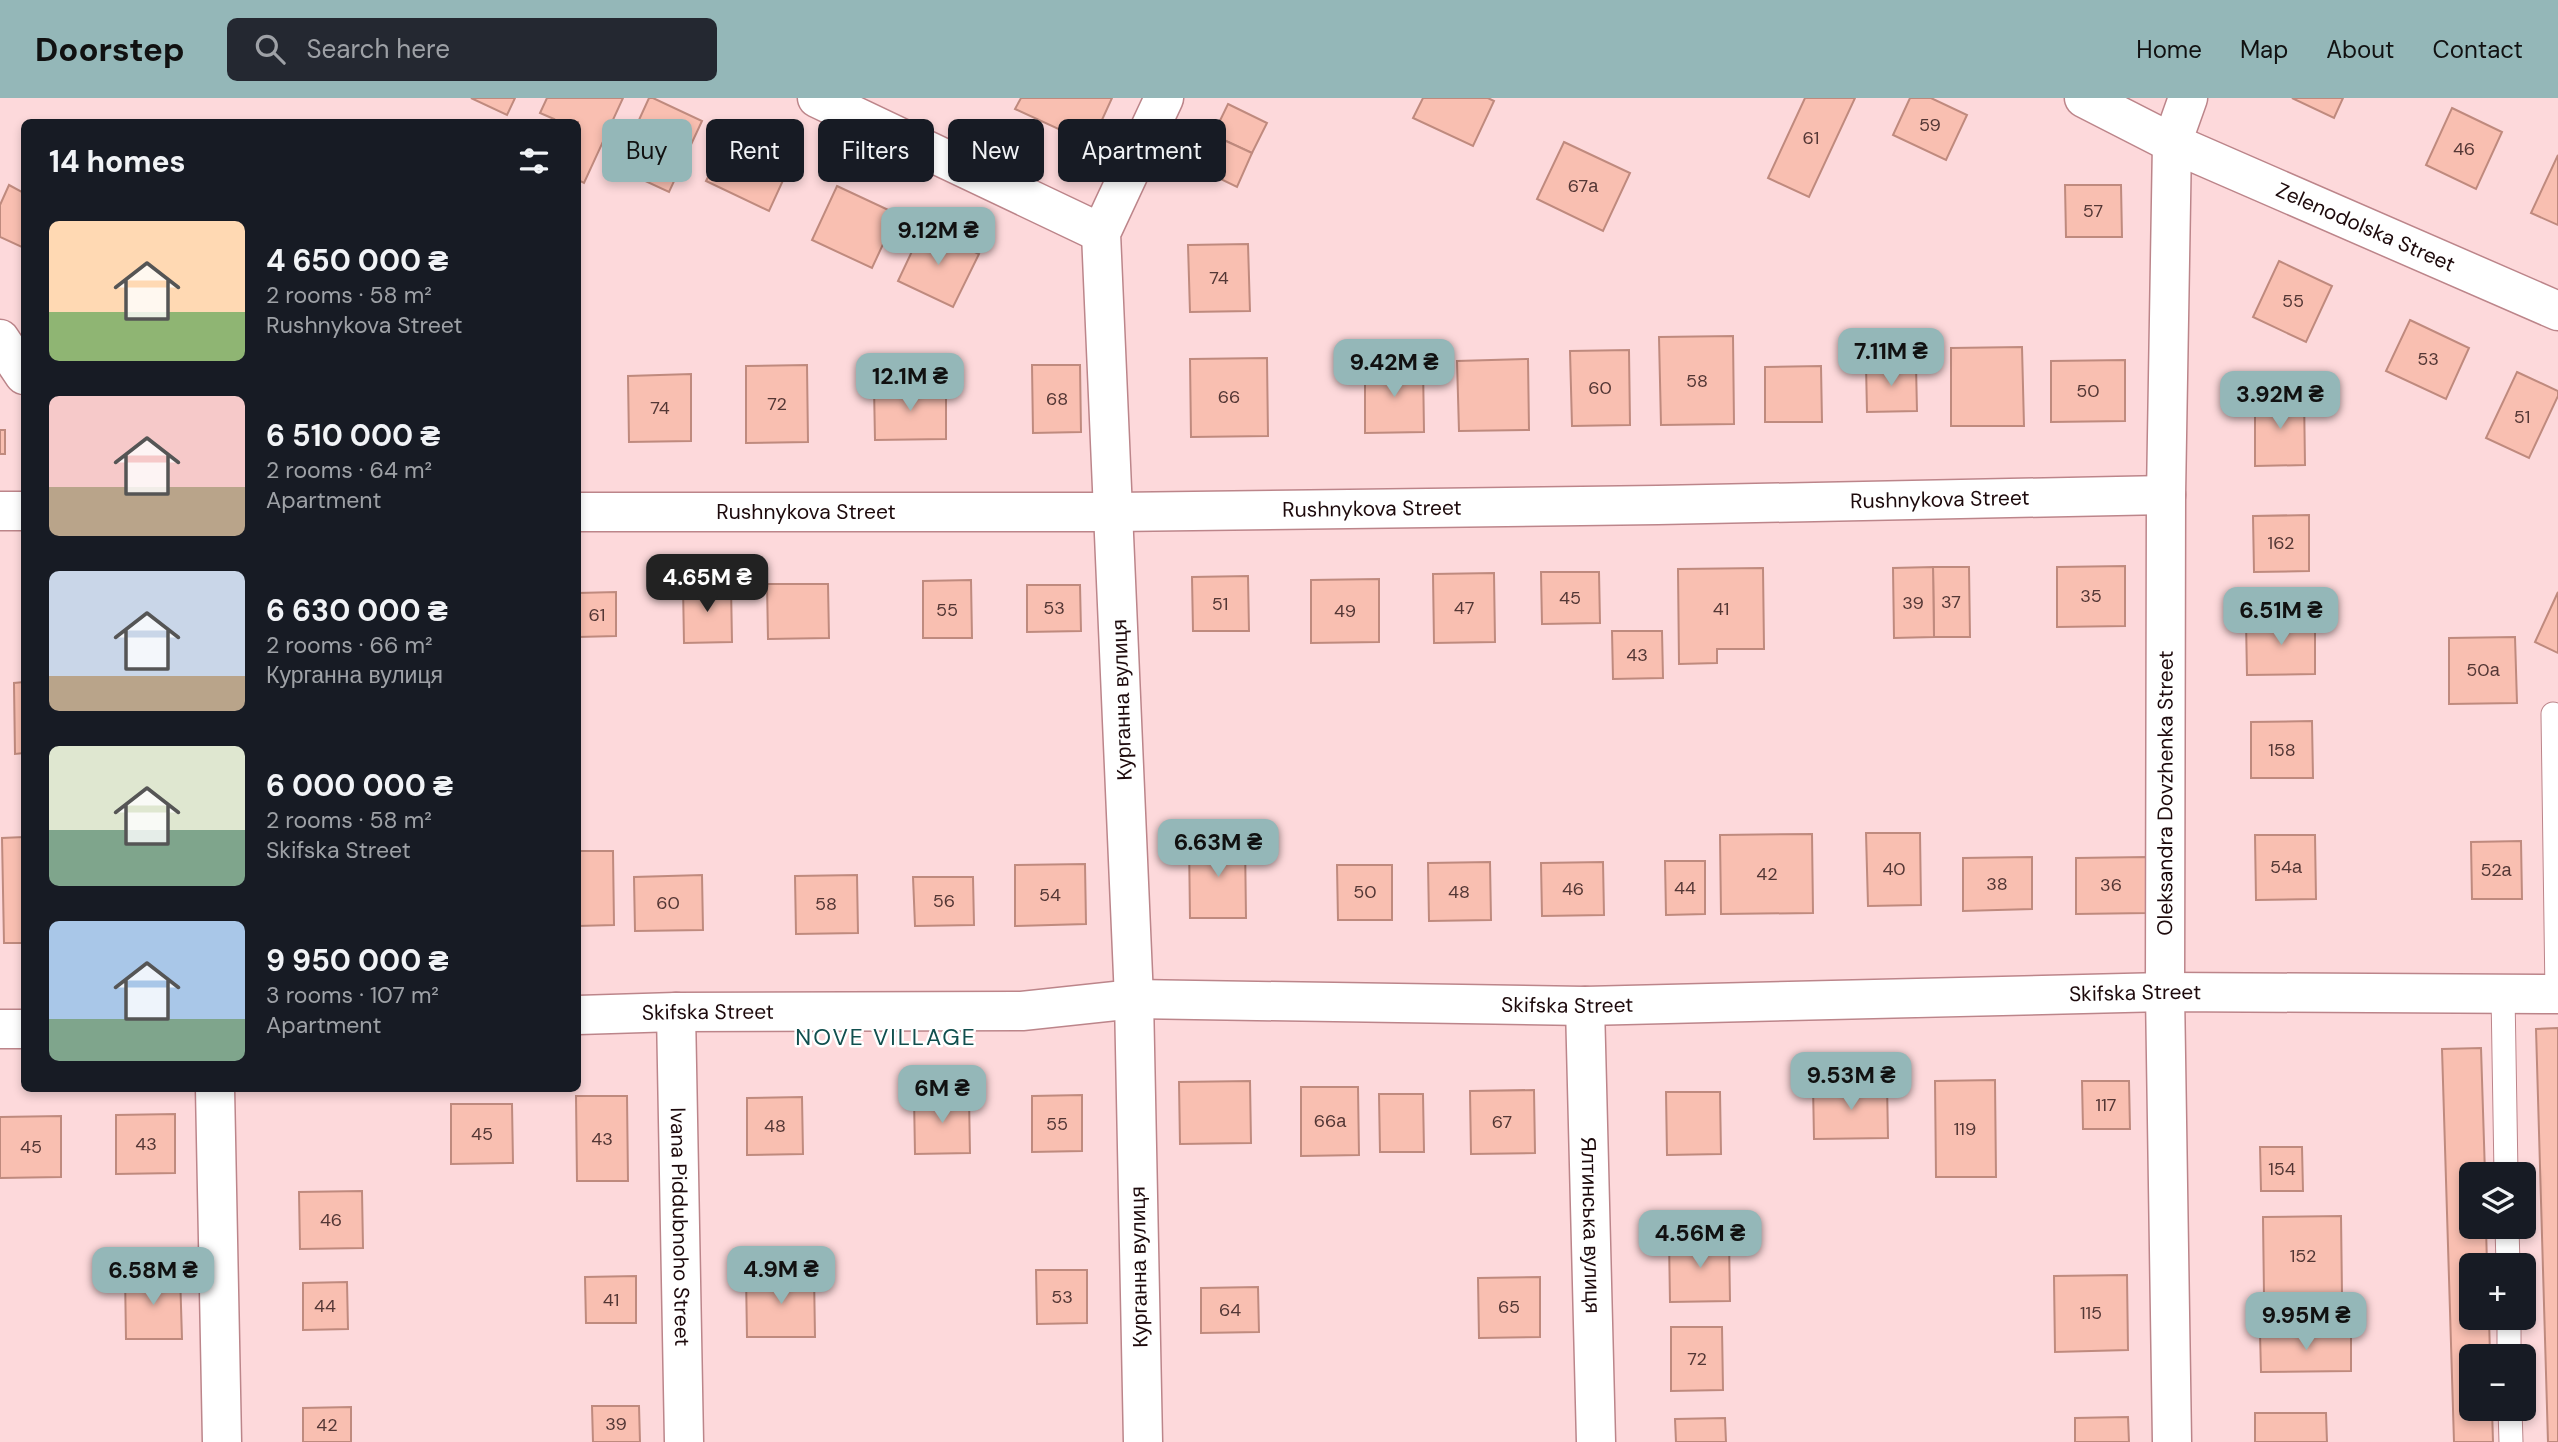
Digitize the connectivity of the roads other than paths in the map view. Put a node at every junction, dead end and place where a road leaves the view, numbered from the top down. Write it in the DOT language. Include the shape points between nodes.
graph roads {
  1 [pos="817,98"];
  2 [pos="1164,98"];
  3 [pos="2084,98"];
  4 [pos="2189,98"];
  5 [pos="2172,143"];
  6 [pos="1101,233"];
  7 [pos="2558,312"];
  8 [pos="0,339"];
  9 [pos="21,370"];
  10 [pos="2166,495"];
  11 [pos="0,511"];
  12 [pos="21,511"];
  13 [pos="581,512"];
  14 [pos="1115,512"];
  15 [pos="2553,714"];
  16 [pos="2165,992"];
  17 [pos="2503,994"];
  18 [pos="2557,994"];
  19 [pos="1134,999"];
  20 [pos="1585,1006"];
  21 [pos="676,1012"];
  22 [pos="581,1015"];
  23 [pos="0,1029"];
  24 [pos="21,1029"];
  25 [pos="215,1092"];
  26 [pos="2506,1162"];
  27 [pos="2510,1421"];
  28 [pos="222,1442"];
  29 [pos="684,1442"];
  30 [pos="1143,1442"];
  31 [pos="1596,1442"];
  32 [pos="2172,1442"];
  33 [pos="2511,1442"];
  1 -- 6 [label="street"];
  2 -- 6 [label="street, Курганна вулиця"];
  3 -- 5 [label="street, Zelenodolska Street"];
  4 -- 5 [label="street"];
  5 -- 7 [label="street, Zelenodolska Street"];
  5 -- 10 [label="street, Oleksandra Dovzhenka Street"];
  6 -- 14 [label="street, Курганна вулиця"];
  8 -- 9 [label="street"];
  10 -- 14 [label="street, Rushnykova Street"];
  10 -- 16 [label="street, Oleksandra Dovzhenka Street"];
  11 -- 12 [label="street"];
  13 -- 14 [label="street, Rushnykova Street"];
  14 -- 19 [label="street, Курганна вулиця"];
  15 -- 18 [label="lane"];
  16 -- 17 [label="street, Skifska Street"];
  16 -- 20 [label="street, Skifska Street"];
  16 -- 32 [label="street, Oleksandra Dovzhenka Street"];
  17 -- 18 [label="street, Skifska Street"];
  17 -- 26 [label="lane"];
  19 -- 20 [label="street, Skifska Street"];
  19 -- 21 [label="street, Skifska Street" via="1022,1011"];
  19 -- 30 [label="street, Курганна вулиця"];
  20 -- 31 [label="street, Ялтинська вулиця"];
  21 -- 22 [label="street, Skifska Street"];
  21 -- 29 [label="street, Ivana Piddubnoho Street"];
  23 -- 24 [label="street"];
  25 -- 28 [label="street"];
  27 -- 33 [label="lane"];
}
